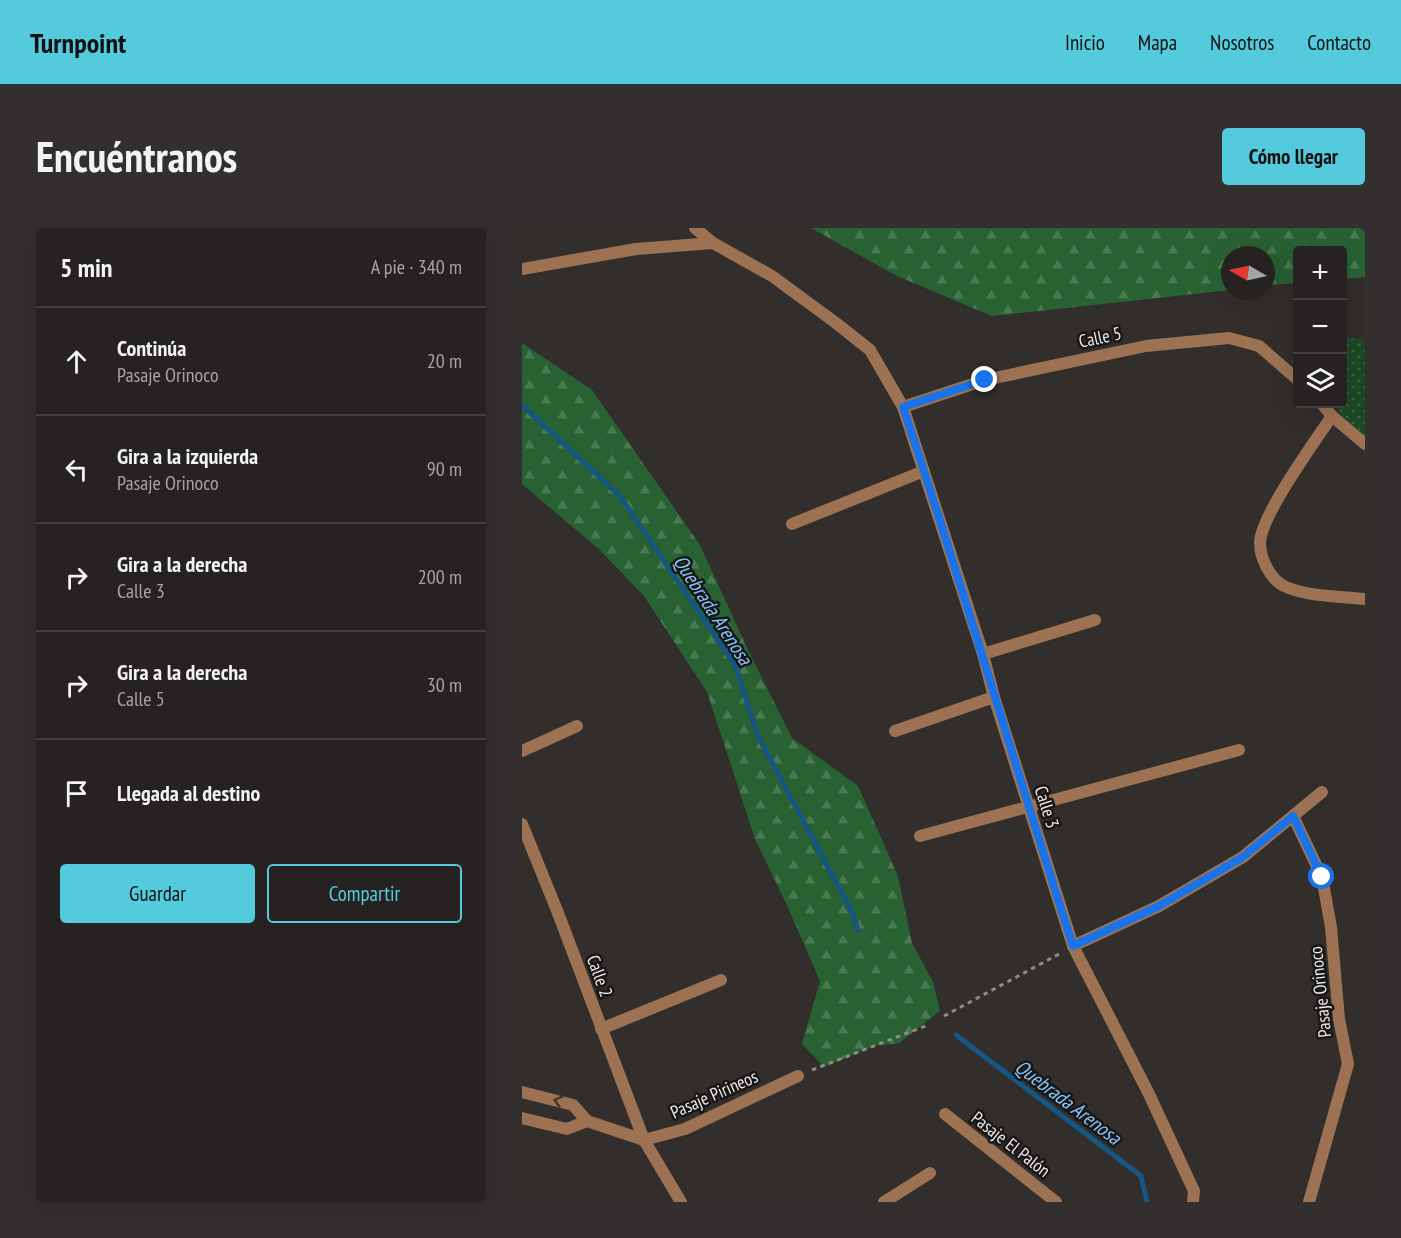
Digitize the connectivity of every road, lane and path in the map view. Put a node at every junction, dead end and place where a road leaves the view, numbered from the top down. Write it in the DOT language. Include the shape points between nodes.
graph roads {
  1 [pos="695,228"];
  2 [pos="713,243"];
  3 [pos="522,269"];
  4 [pos="1293,376"];
  5 [pos="903,407"];
  6 [pos="1325,408"];
  7 [pos="1332,416"];
  8 [pos="1365,444"];
  9 [pos="924,471"];
  10 [pos="792,524"];
  11 [pos="1365,599"];
  12 [pos="1095,620"];
  13 [pos="982,654"];
  14 [pos="994,697"];
  15 [pos="577,726"];
  16 [pos="895,731"];
  17 [pos="1239,750"];
  18 [pos="522,751"];
  19 [pos="1322,792"];
  20 [pos="1029,808"];
  21 [pos="1293,816"];
  22 [pos="522,824"];
  23 [pos="920,836"];
  24 [pos="1073,946"];
  25 [pos="721,980"];
  26 [pos="944,1016"];
  27 [pos="928,1025"];
  28 [pos="601,1029"];
  29 [pos="798,1076"];
  30 [pos="522,1092"];
  31 [pos="945,1114"];
  32 [pos="522,1118"];
  33 [pos="587,1121"];
  34 [pos="644,1140"];
  35 [pos="930,1173"];
  36 [pos="681,1202"];
  37 [pos="884,1202"];
  38 [pos="1056,1202"];
  39 [pos="1193,1202"];
  40 [pos="1309,1202"];
  1 -- 2 [label="street, Calle 3"];
  2 -- 3 [label="street" via="636,249"];
  2 -- 5 [label="street, Calle 3" via="772,276 870,350"];
  4 -- 5 [label="street, Calle 5" via="1259,346 1230,338 1146,346 985,380"];
  5 -- 9 [label="street, Calle 3"];
  6 -- 7 [label="street"];
  7 -- 8 [label="street"];
  7 -- 11 [label="street" via="1271,510 1260,542 1266,567 1282,585 1310,593"];
  9 -- 10 [label="street"];
  9 -- 13 [label="street, Calle 3"];
  12 -- 13 [label="street"];
  13 -- 14 [label="street, Calle 3"];
  14 -- 16 [label="street"];
  14 -- 20 [label="street, Calle 3"];
  15 -- 18 [label="street"];
  17 -- 20 [label="street"];
  19 -- 21 [label="street"];
  20 -- 23 [label="street"];
  20 -- 24 [label="street, Calle 3"];
  21 -- 24 [label="street" via="1233,862 1159,906"];
  21 -- 40 [label="street, Pasaje Orinoco" via="1322,877 1348,1064"];
  22 -- 28 [label="street, Calle 2"];
  24 -- 26 [label="path"];
  24 -- 39 [label="street, Calle 3" via="1159,1116 1194,1191"];
  25 -- 28 [label="street"];
  27 -- 29 [label="path"];
  28 -- 34 [label="street, Calle 2"];
  29 -- 34 [label="street, Pasaje Pirineos" via="686,1129"];
  33 -- 30 [label="street, one-way" via="573,1105"];
  31 -- 38 [label="street, Pasaje El Palón"];
  32 -- 33 [label="street" via="567,1129"];
  33 -- 34 [label="street"];
  34 -- 36 [label="street, Calle 2"];
  35 -- 37 [label="street"];
}
